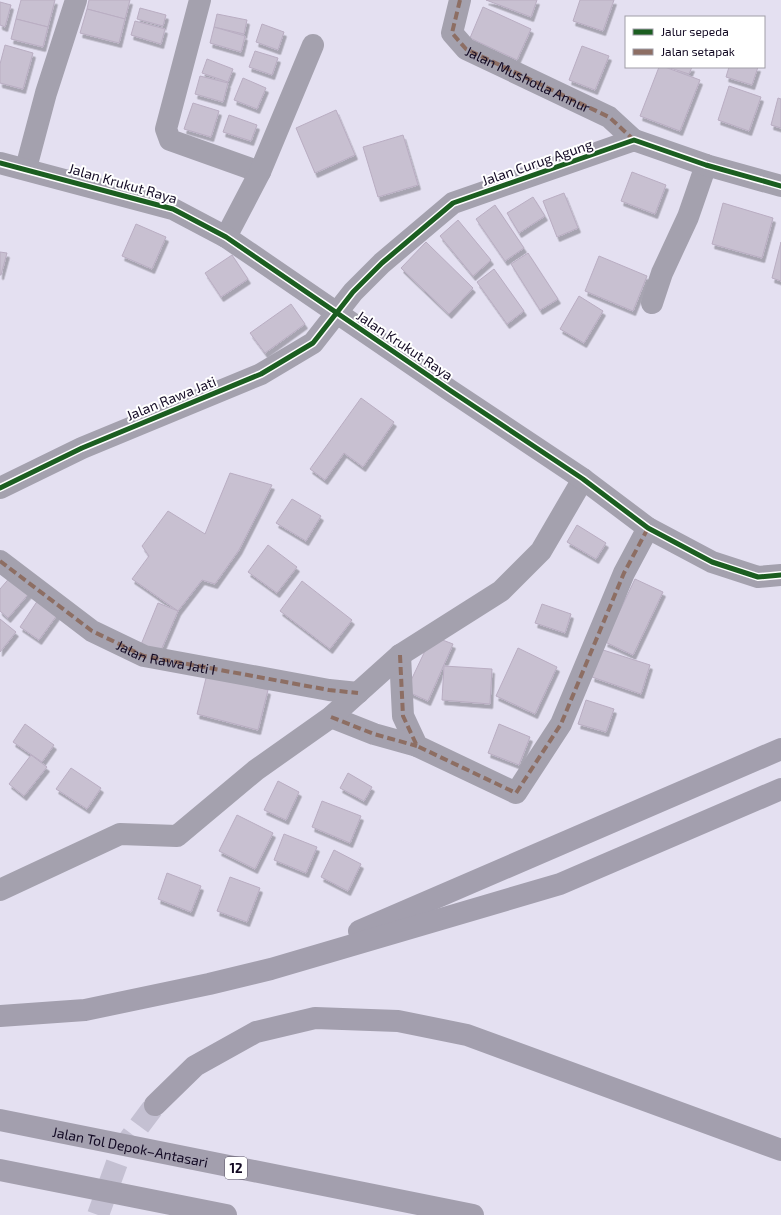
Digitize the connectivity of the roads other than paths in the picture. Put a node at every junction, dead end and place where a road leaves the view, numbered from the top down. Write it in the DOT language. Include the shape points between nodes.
graph roads {
  1 [pos="76,0"];
  2 [pos="200,0"];
  3 [pos="458,1"];
  4 [pos="313,45"];
  5 [pos="634,140"];
  6 [pos="28,159"];
  7 [pos="0,163"];
  8 [pos="706,165"];
  9 [pos="260,172"];
  10 [pos="781,186"];
  11 [pos="229,231"];
  12 [pos="652,303"];
  13 [pos="338,313"];
  14 [pos="583,478"];
  15 [pos="0,488"];
  16 [pos="648,528"];
  17 [pos="0,561"];
  18 [pos="781,575"];
  19 [pos="400,655"];
  20 [pos="358,693"];
  21 [pos="331,717"];
  22 [pos="417,746"];
  23 [pos="781,749"];
  24 [pos="781,788"];
  25 [pos="0,890"];
  26 [pos="271,969"];
  27 [pos="0,1016"];
  28 [pos="155,1105"];
  29 [pos="0,1120"];
  30 [pos="781,1150"];
  31 [pos="0,1170"];
  32 [pos="226,1215"];
  33 [pos="473,1215"];
  1 -- 6 [label="street"];
  2 -- 9 [label="street" via="166,129 170,140"];
  3 -- 5 [label="street, Jalan Musholla Annur" via="452,32 466,49 609,117"];
  4 -- 9 [label="street"];
  5 -- 8 [label="street"];
  5 -- 13 [label="street, Jalan Curug Agung" via="453,203 382,263 353,292"];
  6 -- 7 [label="street, Jalan Krukut Raya"];
  6 -- 11 [label="street, Jalan Krukut Raya"];
  8 -- 10 [label="street"];
  8 -- 12 [label="street"];
  9 -- 11 [label="street"];
  11 -- 13 [label="street, Jalan Krukut Raya"];
  13 -- 14 [label="street, Jalan Krukut Raya"];
  13 -- 15 [label="street, Jalan Rawa Jati" via="313,343 262,374 82,448"];
  14 -- 16 [label="street, Jalan Krukut Raya"];
  14 -- 19 [label="street" via="540,551 501,591"];
  16 -- 18 [label="street, Jalan Krukut Raya" via="712,562 758,577"];
  16 -- 22 [label="street" via="624,573 561,724 516,793"];
  17 -- 20 [label="street, Jalan Rawa Jati I" via="92,631 144,656"];
  19 -- 20 [label="street"];
  19 -- 22 [label="street" via="403,716"];
  20 -- 21 [label="street"];
  21 -- 22 [label="street" via="374,734"];
  21 -- 25 [label="street" via="256,770 177,836 120,834"];
  23 -- 26 [label="highway"];
  24 -- 26 [label="highway" via="560,884"];
  26 -- 27 [label="highway" via="85,1010"];
  28 -- 30 [label="highway" via="195,1066 256,1032 315,1018 398,1021 467,1035"];
  29 -- 33 [label="highway, Jalan Tol Depok–Antasari / 12"];
  31 -- 32 [label="highway"];
}
